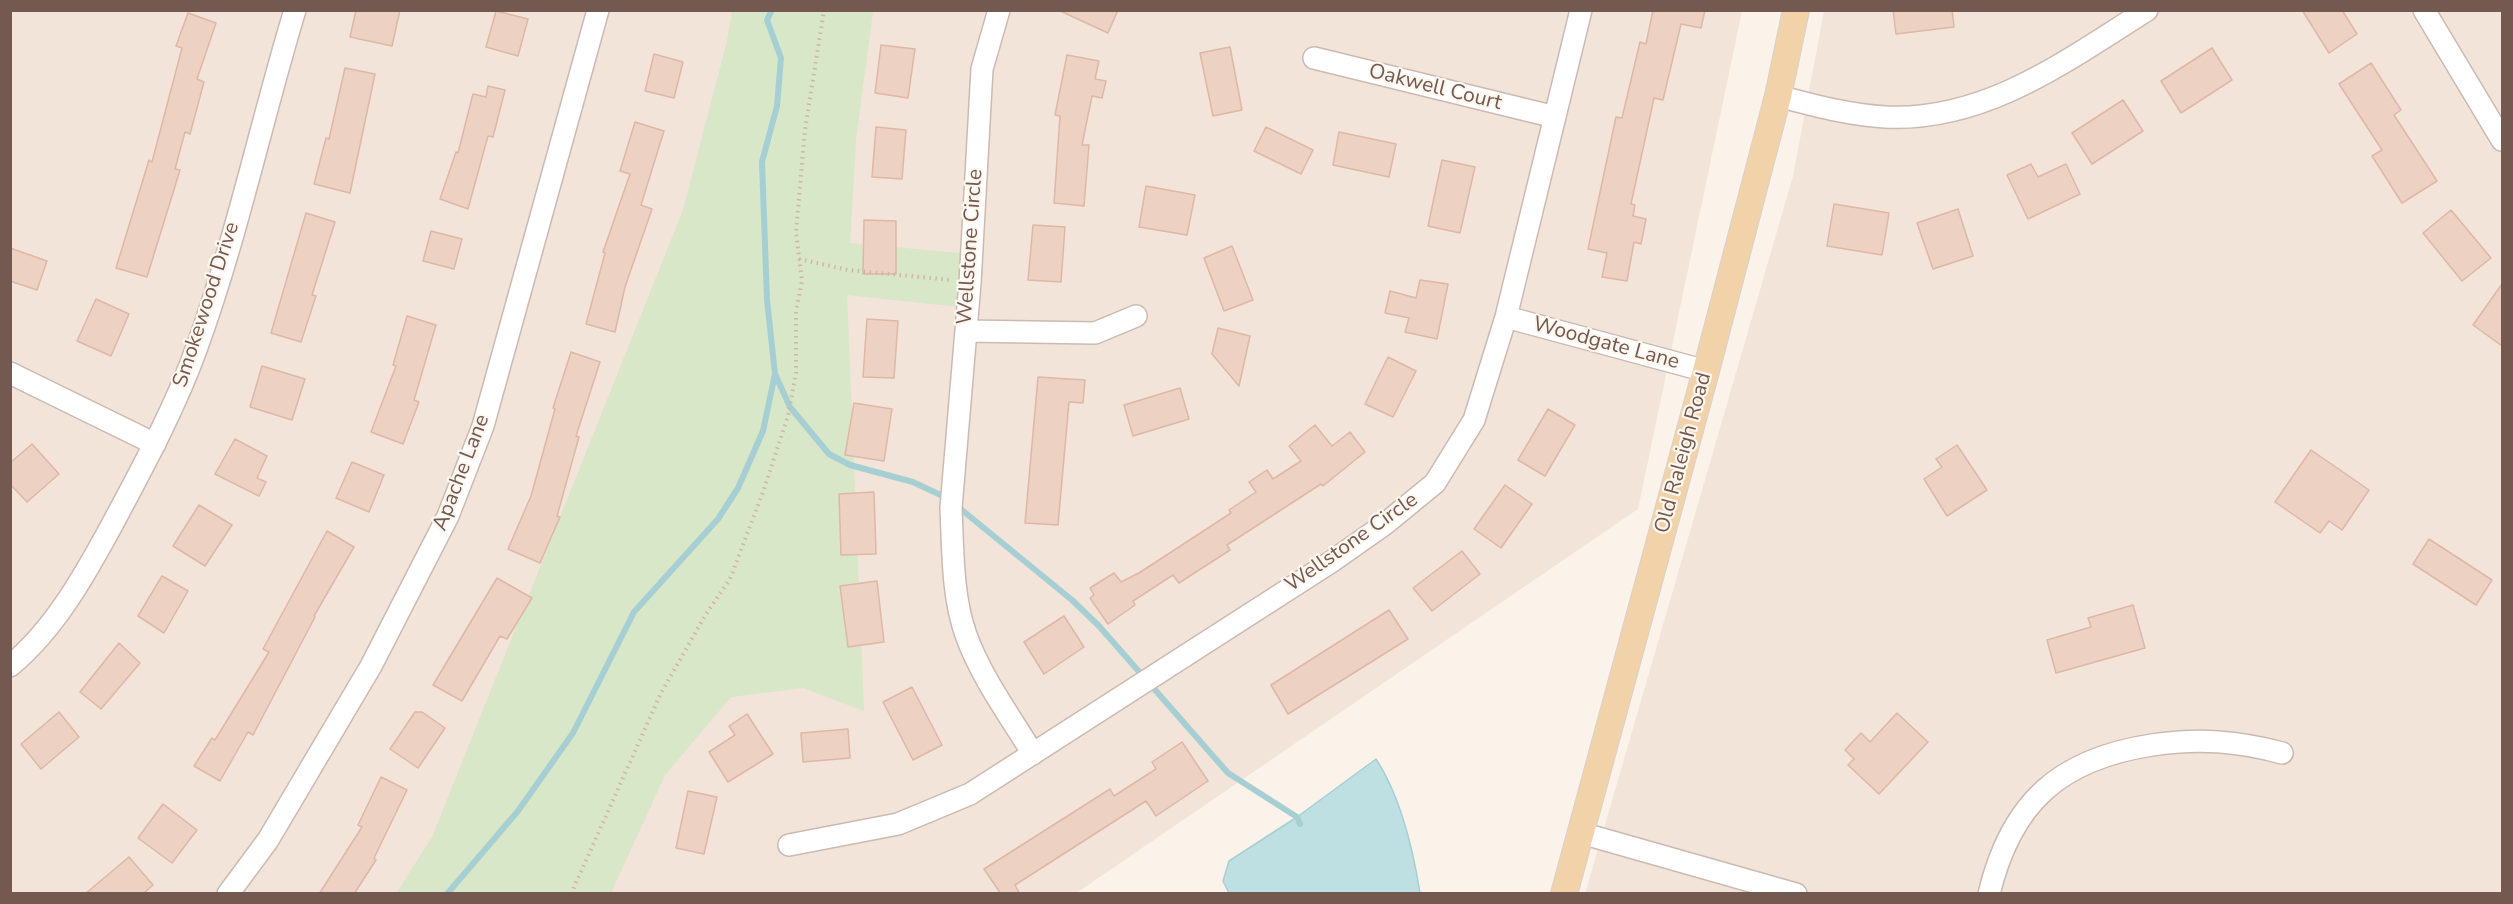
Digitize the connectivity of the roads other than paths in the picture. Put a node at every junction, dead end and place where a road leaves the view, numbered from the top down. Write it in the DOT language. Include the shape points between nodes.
graph roads {
  1 [pos="295,10"];
  2 [pos="598,10"];
  3 [pos="999,10"];
  4 [pos="1581,10"];
  5 [pos="1796,10"];
  6 [pos="2147,10"];
  7 [pos="2424,10"];
  8 [pos="1314,58"];
  9 [pos="1778,96"];
  10 [pos="1555,117"];
  11 [pos="2502,140"];
  12 [pos="1136,316"];
  13 [pos="1506,317"];
  14 [pos="966,331"];
  15 [pos="1706,371"];
  16 [pos="10,373"];
  17 [pos="155,444"];
  18 [pos="10,666"];
  19 [pos="2282,753"];
  20 [pos="1033,754"];
  21 [pos="1581,833"];
  22 [pos="789,844"];
  23 [pos="228,894"];
  24 [pos="1564,894"];
  25 [pos="1796,894"];
  26 [pos="1989,894"];
  1 -- 17 [label="street, Smokewood Drive" via="207,315 181,388"];
  2 -- 23 [label="street, Apache Lane" via="483,426 448,516 371,666 268,840"];
  3 -- 14 [label="street, Wellstone Circle" via="982,69"];
  4 -- 10 [label="street, Wellstone Circle"];
  5 -- 9 [label="main road, Old Raleigh Road"];
  6 -- 9 [label="street" via="2022,86 1958,109 1887,117 1846,113"];
  7 -- 11 [label="street"];
  8 -- 10 [label="street, Oakwell Court"];
  9 -- 15 [label="main road, Old Raleigh Road"];
  10 -- 13 [label="street, Wellstone Circle"];
  12 -- 14 [label="street" via="1095,333"];
  13 -- 15 [label="street, Woodgate Lane"];
  13 -- 20 [label="street, Wellstone Circle" via="1474,420 1435,483 1331,562"];
  14 -- 20 [label="street, Wellstone Circle" via="951,508 959,605 966,635 986,677"];
  15 -- 21 [label="main road, Old Raleigh Road"];
  16 -- 17 [label="street"];
  17 -- 18 [label="street, Smokewood Drive" via="70,596 36,642"];
  19 -- 26 [label="street" via="2237,742 2175,742 2126,749 2086,761 2049,786 2028,807 2011,833"];
  20 -- 22 [label="street, Wellstone Circle" via="970,794 898,824"];
  21 -- 24 [label="main road, Old Raleigh Road"];
  21 -- 25 [label="street"];
}
